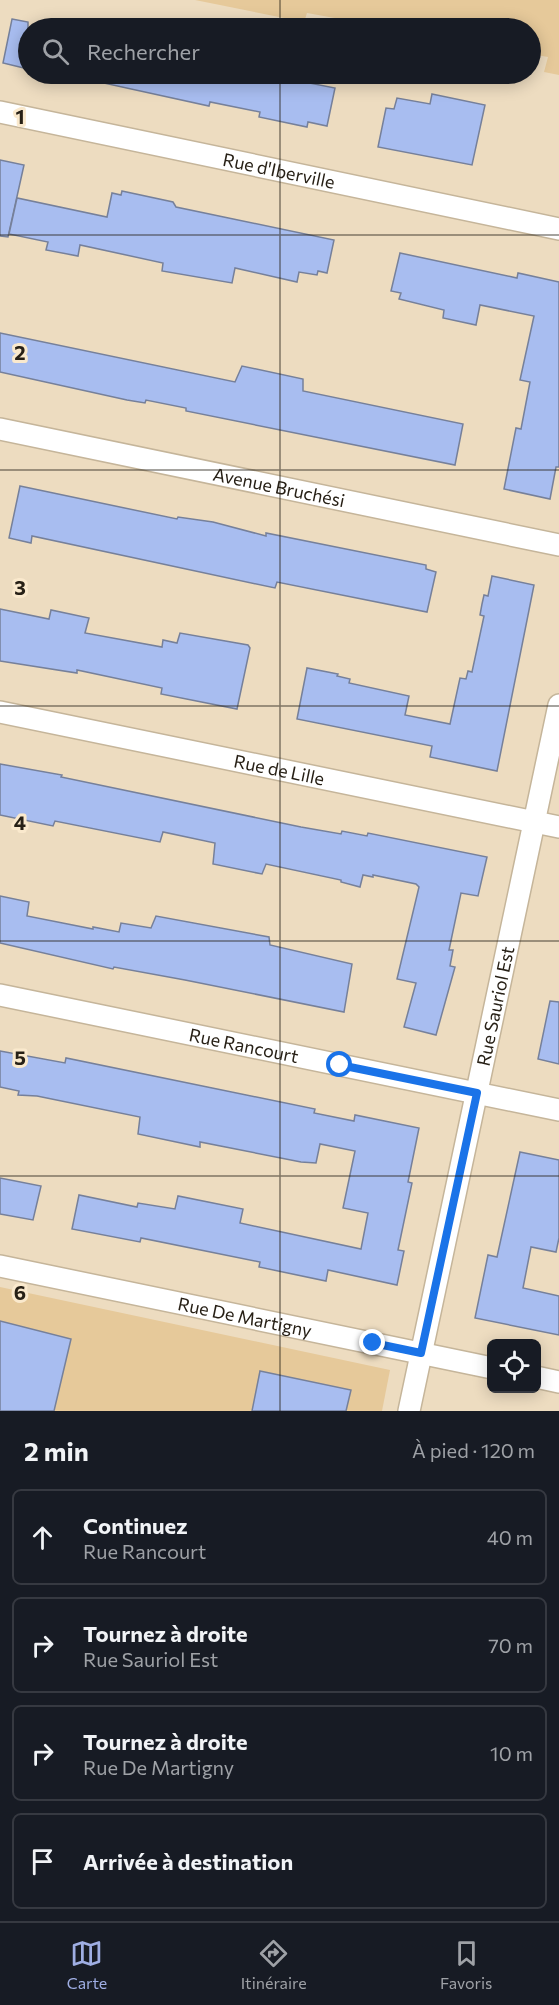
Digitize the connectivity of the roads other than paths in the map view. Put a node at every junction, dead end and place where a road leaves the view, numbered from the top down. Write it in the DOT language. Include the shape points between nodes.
graph roads {
  1 [pos="0,112"];
  2 [pos="559,229"];
  3 [pos="0,429"];
  4 [pos="559,545"];
  5 [pos="559,705"];
  6 [pos="0,712"];
  7 [pos="534,822"];
  8 [pos="559,827"];
  9 [pos="0,995"];
  10 [pos="477,1093"];
  11 [pos="559,1110"];
  12 [pos="0,1266"];
  13 [pos="421,1353"];
  14 [pos="487,1367"];
  15 [pos="541,1378"];
  16 [pos="559,1382"];
  17 [pos="409,1411"];
  1 -- 2 [label="street, Rue d'Iberville"];
  3 -- 4 [label="street, Avenue Bruchési"];
  5 -- 7 [label="street, Rue Sauriol Est"];
  6 -- 7 [label="street, Rue de Lille"];
  7 -- 8 [label="street, Rue de Lille"];
  7 -- 10 [label="street, Rue Sauriol Est"];
  9 -- 10 [label="street, Rue Rancourt"];
  10 -- 11 [label="street, Rue Rancourt"];
  10 -- 13 [label="street, Rue Sauriol Est"];
  12 -- 13 [label="street, Rue De Martigny"];
  13 -- 14 [label="street, Rue De Martigny"];
  13 -- 17 [label="street, Rue Sauriol Est"];
  15 -- 16 [label="street"];
}
